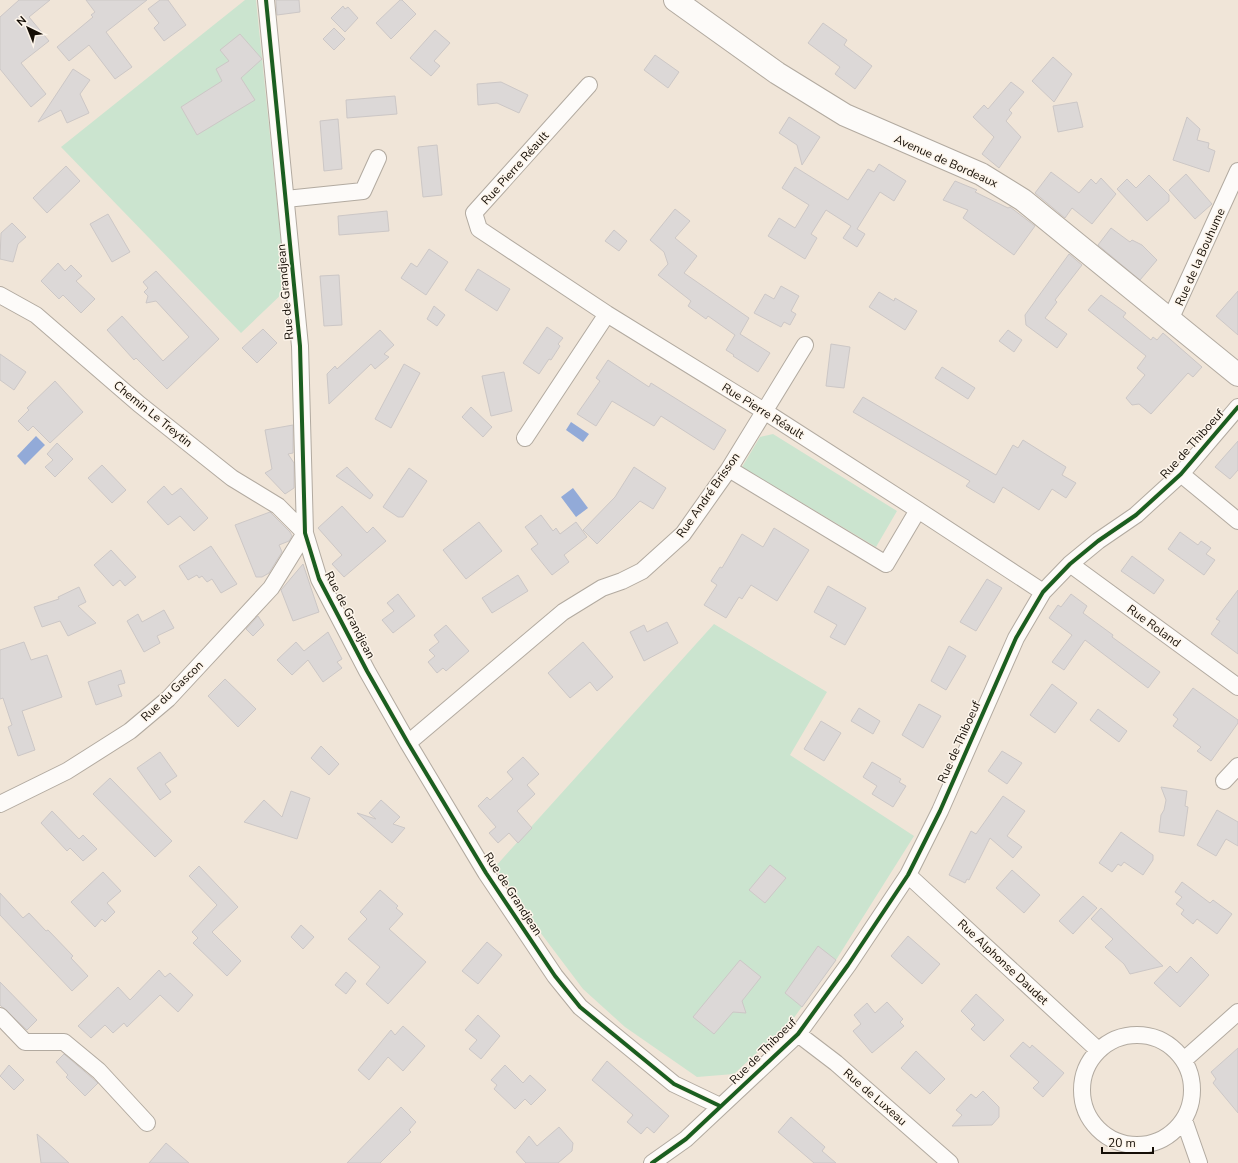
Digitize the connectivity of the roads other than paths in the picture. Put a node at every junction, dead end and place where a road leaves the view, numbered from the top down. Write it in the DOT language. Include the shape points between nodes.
graph roads {
  1 [pos="266,0"];
  2 [pos="675,0"];
  3 [pos="589,85"];
  4 [pos="378,158"];
  5 [pos="1238,171"];
  6 [pos="286,198"];
  7 [pos="0,295"];
  8 [pos="607,314"];
  9 [pos="1170,320"];
  10 [pos="805,345"];
  11 [pos="1238,375"];
  12 [pos="1238,407"];
  13 [pos="764,410"];
  14 [pos="525,438"];
  15 [pos="729,469"];
  16 [pos="1181,474"];
  17 [pos="918,510"];
  18 [pos="1238,521"];
  19 [pos="305,533"];
  20 [pos="1070,564"];
  21 [pos="1043,592"];
  22 [pos="1238,687"];
  23 [pos="408,743"];
  24 [pos="1238,766"];
  25 [pos="1224,781"];
  26 [pos="0,804"];
  27 [pos="908,874"];
  28 [pos="1238,1012"];
  29 [pos="0,1016"];
  30 [pos="798,1034"];
  31 [pos="1098,1050"];
  32 [pos="1184,1060"];
  33 [pos="720,1106"];
  34 [pos="1184,1120"];
  35 [pos="147,1123"];
  36 [pos="652,1163"];
  37 [pos="950,1163"];
  38 [pos="1200,1163"];
  1 -- 6 [label="street, Rue de Grandjean"];
  2 -- 9 [label="main road, Avenue de Bordeaux" via="777,73 845,115 981,174 1023,200"];
  3 -- 8 [label="street, Rue Pierre Réault" via="474,213 479,229"];
  4 -- 6 [label="street" via="363,192"];
  5 -- 9 [label="street, Rue de la Bouhume"];
  6 -- 19 [label="street, Rue de Grandjean" via="300,346"];
  7 -- 19 [label="street, Chemin Le Treytin" via="36,315 139,404 232,478 278,506"];
  8 -- 13 [label="street, Rue Pierre Réault"];
  8 -- 14 [label="street"];
  9 -- 11 [label="main road, Avenue de Bordeaux"];
  10 -- 13 [label="street, Rue André Brisson"];
  12 -- 16 [label="street, Rue de Thiboeuf"];
  13 -- 15 [label="street, Rue André Brisson"];
  13 -- 17 [label="street, Rue Pierre Réault"];
  15 -- 17 [label="street" via="886,564"];
  15 -- 23 [label="street, Rue André Brisson" via="683,534 658,558 642,571 602,588 563,612"];
  16 -- 18 [label="street"];
  16 -- 20 [label="street, Rue de Thiboeuf" via="1136,515"];
  17 -- 21 [label="street, Rue Pierre Réault"];
  19 -- 23 [label="street, Rue de Grandjean" via="319,579"];
  19 -- 26 [label="street, Rue du Gascon" via="271,588 168,699 130,731 67,771"];
  20 -- 21 [label="street, Rue de Thiboeuf"];
  20 -- 22 [label="street, Rue Roland"];
  21 -- 27 [label="street, Rue de Thiboeuf" via="1016,638 940,811"];
  23 -- 33 [label="street, Rue de Grandjean" via="486,873 555,976 580,1007 674,1084"];
  24 -- 25 [label="street"];
  27 -- 30 [label="street, Rue de Thiboeuf" via="848,965"];
  27 -- 31 [label="street, Rue Alphonse Daudet"];
  28 -- 32 [label="street"];
  29 -- 35 [label="street" via="25,1042 64,1042 99,1071"];
  30 -- 33 [label="street, Rue de Thiboeuf"];
  30 -- 37 [label="street, Rue de Luxeau" via="836,1063"];
  31 -- 32 [label="street" via="1111,1040 1127,1035 1143,1035 1159,1039 1173,1048"];
  31 -- 34 [label="street" via="1087,1065 1081,1083 1082,1102 1089,1119 1101,1134 1117,1143 1136,1146 1155,1143 1171,1134"];
  32 -- 34 [label="street" via="1190,1074 1192,1090 1190,1106"];
  33 -- 36 [label="street, Rue de Thiboeuf" via="686,1139"];
  34 -- 38 [label="street"];
}
